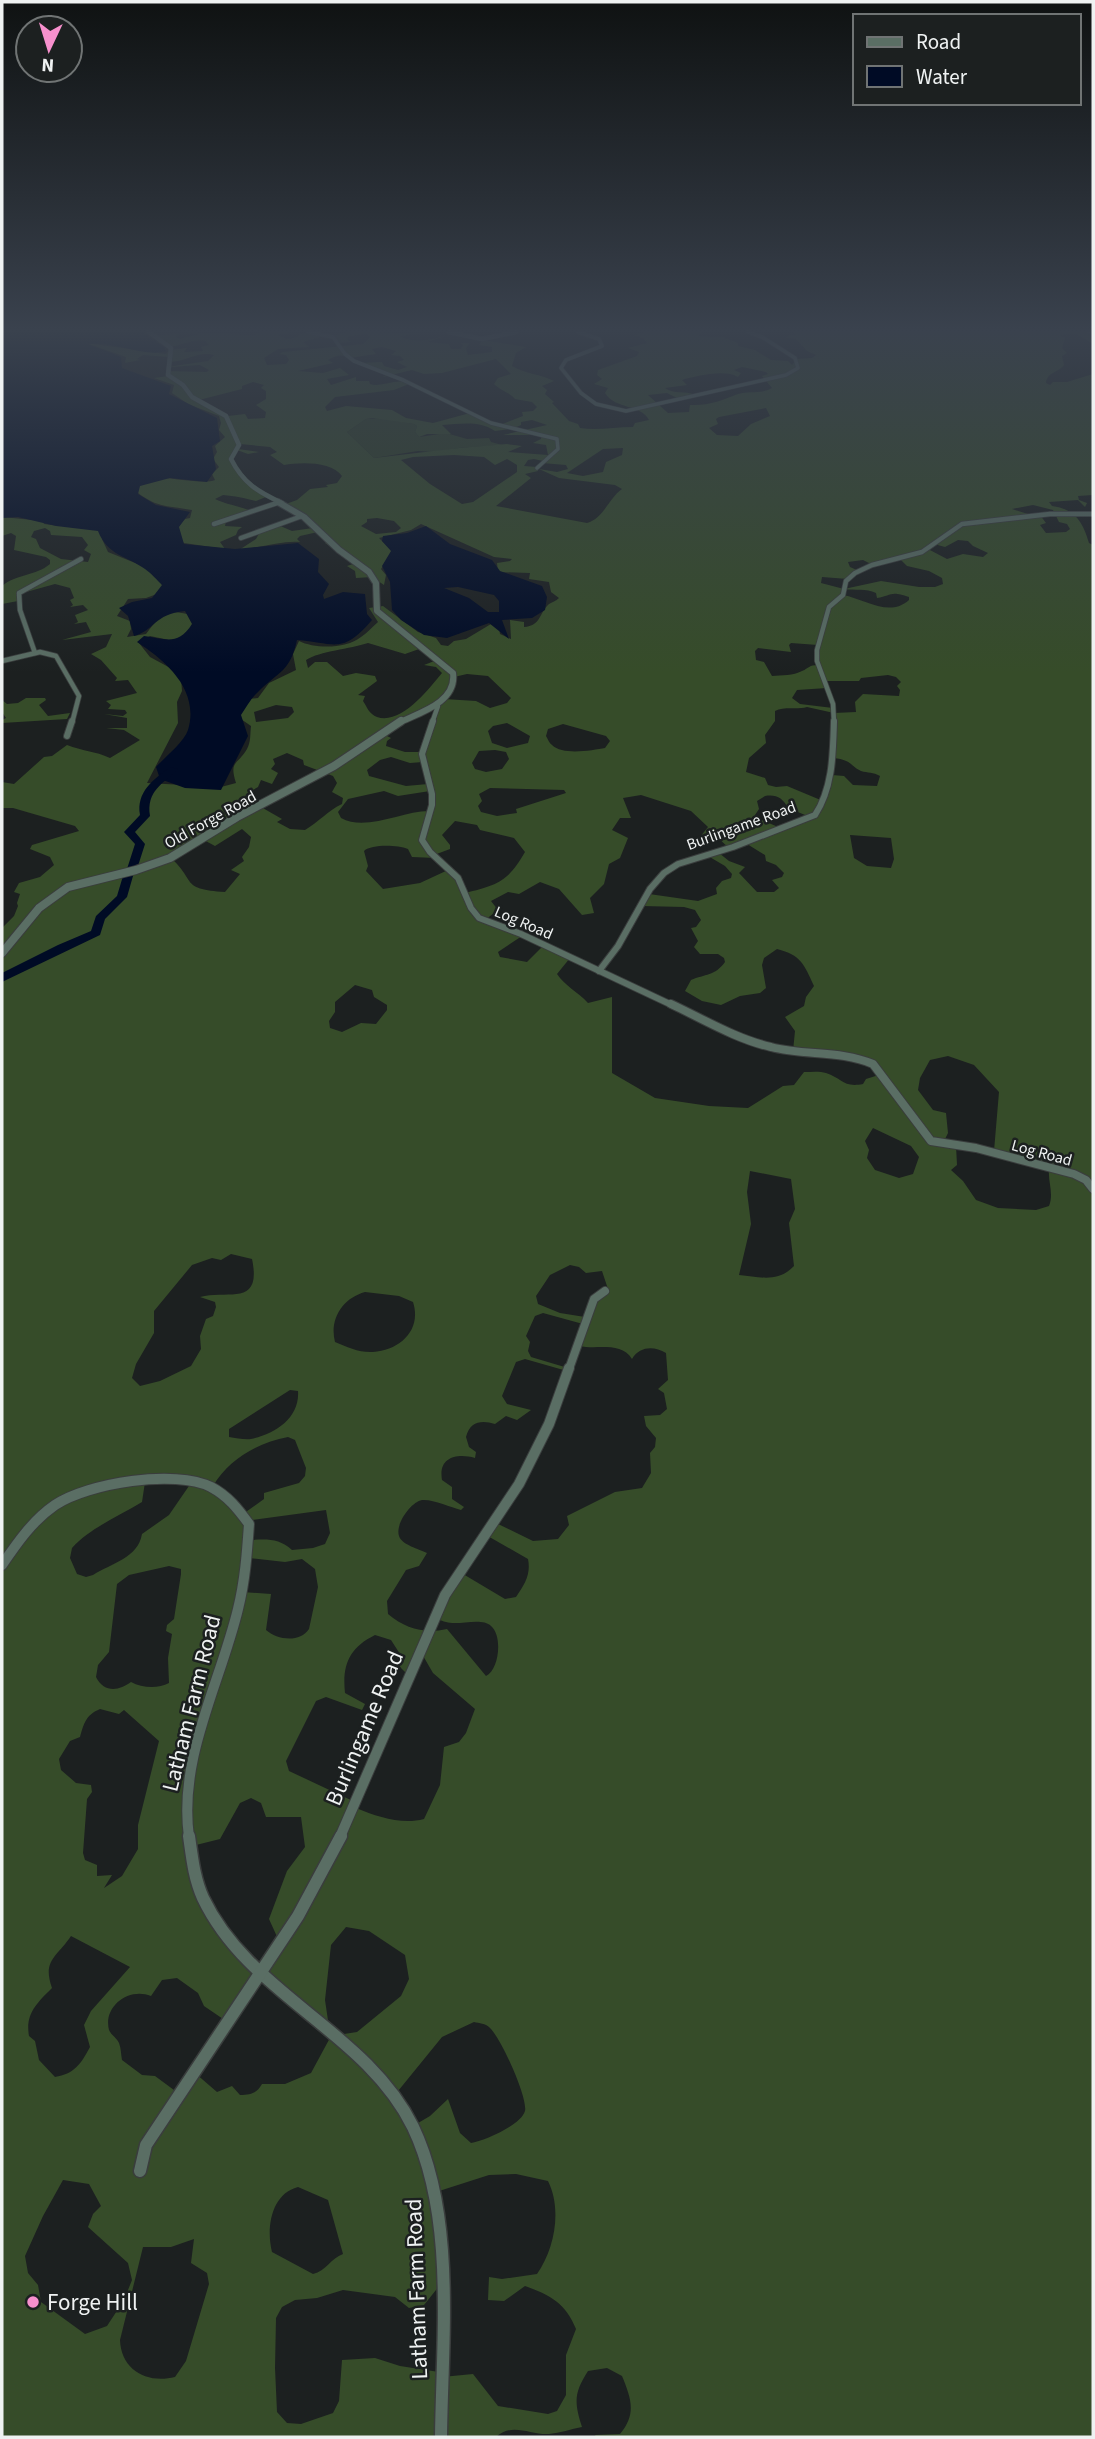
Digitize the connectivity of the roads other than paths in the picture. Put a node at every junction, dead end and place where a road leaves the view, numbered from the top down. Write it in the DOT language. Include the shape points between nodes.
graph roads {
  1 [pos="239,446"];
  2 [pos="558,446"];
  3 [pos="537,468"];
  4 [pos="277,503"];
  5 [pos="1093,514"];
  6 [pos="302,516"];
  7 [pos="214,524"];
  8 [pos="241,538"];
  9 [pos="81,559"];
  10 [pos="35,653"];
  11 [pos="2,661"];
  12 [pos="438,706"];
  13 [pos="67,736"];
  14 [pos="2,953"];
  15 [pos="599,971"];
  16 [pos="1093,1189"];
  17 [pos="606,1291"];
  18 [pos="2,1565"];
  19 [pos="259,1971"];
  20 [pos="140,2171"];
  21 [pos="441,2437"];
  1 -- 4 [label="street, Log Road" via="231,459 237,472 254,491"];
  2 -- 3 [label="street"];
  4 -- 6 [label="street, Log Road"];
  4 -- 7 [label="street"];
  5 -- 15 [label="street, Burlingame Road" via="962,524 922,552 872,565 846,581 843,595 829,607 817,650 834,717 833,760 823,803 815,815 664,873"];
  6 -- 8 [label="street"];
  6 -- 12 [label="street, Log Road" via="370,572 377,589 377,611 453,673 454,680"];
  9 -- 10 [label="street" via="19,593 20,611"];
  10 -- 11 [label="street"];
  10 -- 13 [label="street" via="56,656 79,696"];
  12 -- 14 [label="street, Old Forge Road" via="399,722 334,766 170,858 60,891 34,912"];
  12 -- 15 [label="street, Log Road" via="422,754 432,805 422,840 458,878 479,918"];
  15 -- 16 [label="street, Log Road" via="750,1041 866,1061 883,1075 931,1141 1074,1174"];
  17 -- 19 [label="street, Burlingame Road" via="594,1299 549,1424 519,1483 445,1595 329,1860 298,1916"];
  18 -- 19 [label="street, Latham Farm Road" via="52,1507 107,1486 166,1477 186,1479 227,1496 249,1524 247,1568 199,1736 186,1814 203,1899"];
  19 -- 20 [label="street, Burlingame Road" via="146,2145"];
  19 -- 21 [label="street, Latham Farm Road" via="392,2092 415,2132 432,2183 438,2225"];
}
